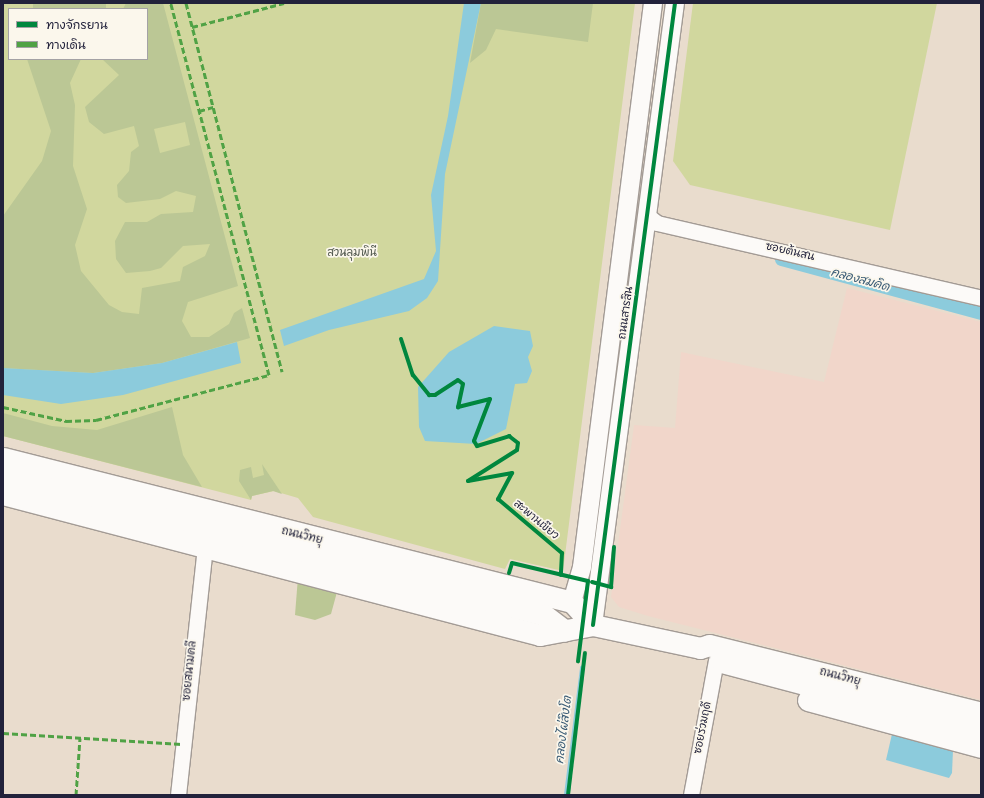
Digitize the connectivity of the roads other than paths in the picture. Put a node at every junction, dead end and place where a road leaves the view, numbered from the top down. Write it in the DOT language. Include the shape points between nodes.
graph roads {
  1 [pos="652,3"];
  2 [pos="675,3"];
  3 [pos="648,216"];
  4 [pos="981,298"];
  5 [pos="3,458"];
  6 [pos="3,477"];
  7 [pos="3,494"];
  8 [pos="106,504"];
  9 [pos="205,547"];
  10 [pos="276,557"];
  11 [pos="572,602"];
  12 [pos="593,625"];
  13 [pos="700,648"];
  14 [pos="716,660"];
  15 [pos="863,709"];
  16 [pos="981,714"];
  17 [pos="981,730"];
  18 [pos="981,747"];
  19 [pos="178,795"];
  20 [pos="691,795"];
  1 -- 11 [label="street, ถนนสารสิน" via="582,567"];
  2 -- 3 [label="street, ถนนสารสิน"];
  3 -- 4 [label="street, ซอยต้นสน" via="657,223"];
  3 -- 12 [label="street, ถนนสารสิน"];
  5 -- 8 [label="main road, ถนนวิทยุ"];
  6 -- 8 [label="main road, ถนนวิทยุ"];
  7 -- 8 [label="main road, ถนนวิทยุ"];
  8 -- 9 [label="main road, ถนนวิทยุ"];
  8 -- 10 [label="main road, ถนนวิทยุ"];
  8 -- 11 [label="main road, ถนนวิทยุ"];
  9 -- 10 [label="main road, ถนนวิทยุ"];
  9 -- 19 [label="street, ซอยสนามคลี"];
  10 -- 12 [label="main road, ถนนวิทยุ" via="544,616 565,631"];
  11 -- 12 [label="main road"];
  12 -- 13 [label="main road, ถนนวิทยุ"];
  13 -- 14 [label="main road, ถนนวิทยุ" via="706,657"];
  13 -- 16 [label="main road, ถนนวิทยุ" via="722,648"];
  14 -- 15 [label="main road, ถนนวิทยุ"];
  14 -- 20 [label="street, ซอยร่วมฤดี"];
  15 -- 17 [label="main road, ถนนวิทยุ"];
  15 -- 18 [label="main road, ถนนวิทยุ"];
}
